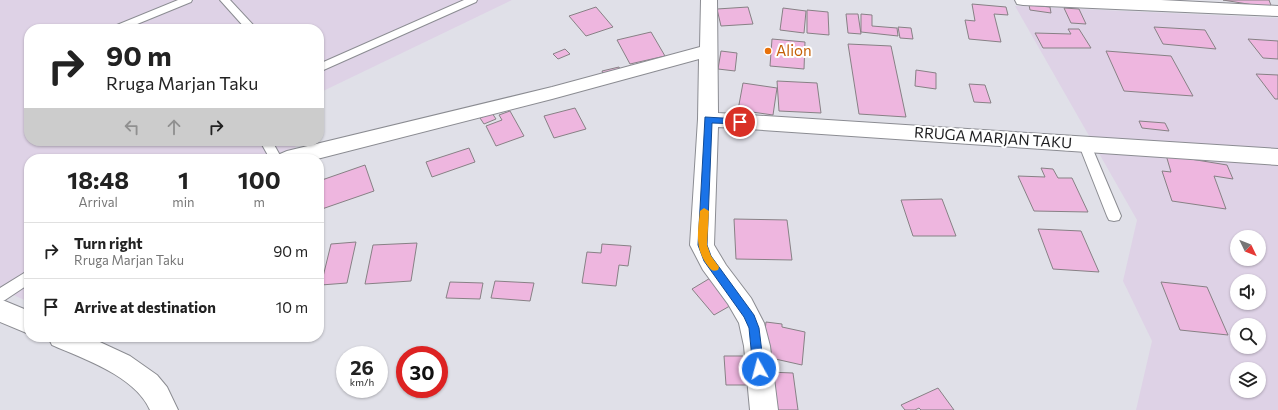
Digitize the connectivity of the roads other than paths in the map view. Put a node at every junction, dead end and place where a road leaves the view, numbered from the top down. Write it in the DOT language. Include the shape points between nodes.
graph roads {
  1 [pos="187,0"];
  2 [pos="226,0"];
  3 [pos="472,0"];
  4 [pos="709,0"];
  5 [pos="1022,0"];
  6 [pos="1278,11"];
  7 [pos="128,24"];
  8 [pos="248,24"];
  9 [pos="708,51"];
  10 [pos="324,66"];
  11 [pos="708,119"];
  12 [pos="1085,145"];
  13 [pos="307,154"];
  14 [pos="1278,157"];
  15 [pos="1114,216"];
  16 [pos="24,279"];
  17 [pos="0,296"];
  18 [pos="0,310"];
  19 [pos="24,321"];
  20 [pos="72,342"];
  21 [pos="164,410"];
  22 [pos="764,410"];
  1 -- 7 [label="lane"];
  2 -- 8 [label="lane"];
  3 -- 10 [label="lane"];
  4 -- 9 [label="street"];
  5 -- 6 [label="street"];
  9 -- 11 [label="street"];
  9 -- 13 [label="street"];
  11 -- 12 [label="street, RRUGA MARJAN TAKU"];
  11 -- 22 [label="street" via="702,245 707,258 749,315 754,328"];
  12 -- 14 [label="street, RRUGA MARJAN TAKU"];
  12 -- 15 [label="lane"];
  16 -- 17 [label="lane"];
  18 -- 19 [label="street"];
  20 -- 21 [label="street" via="119,363 147,382"];
}
